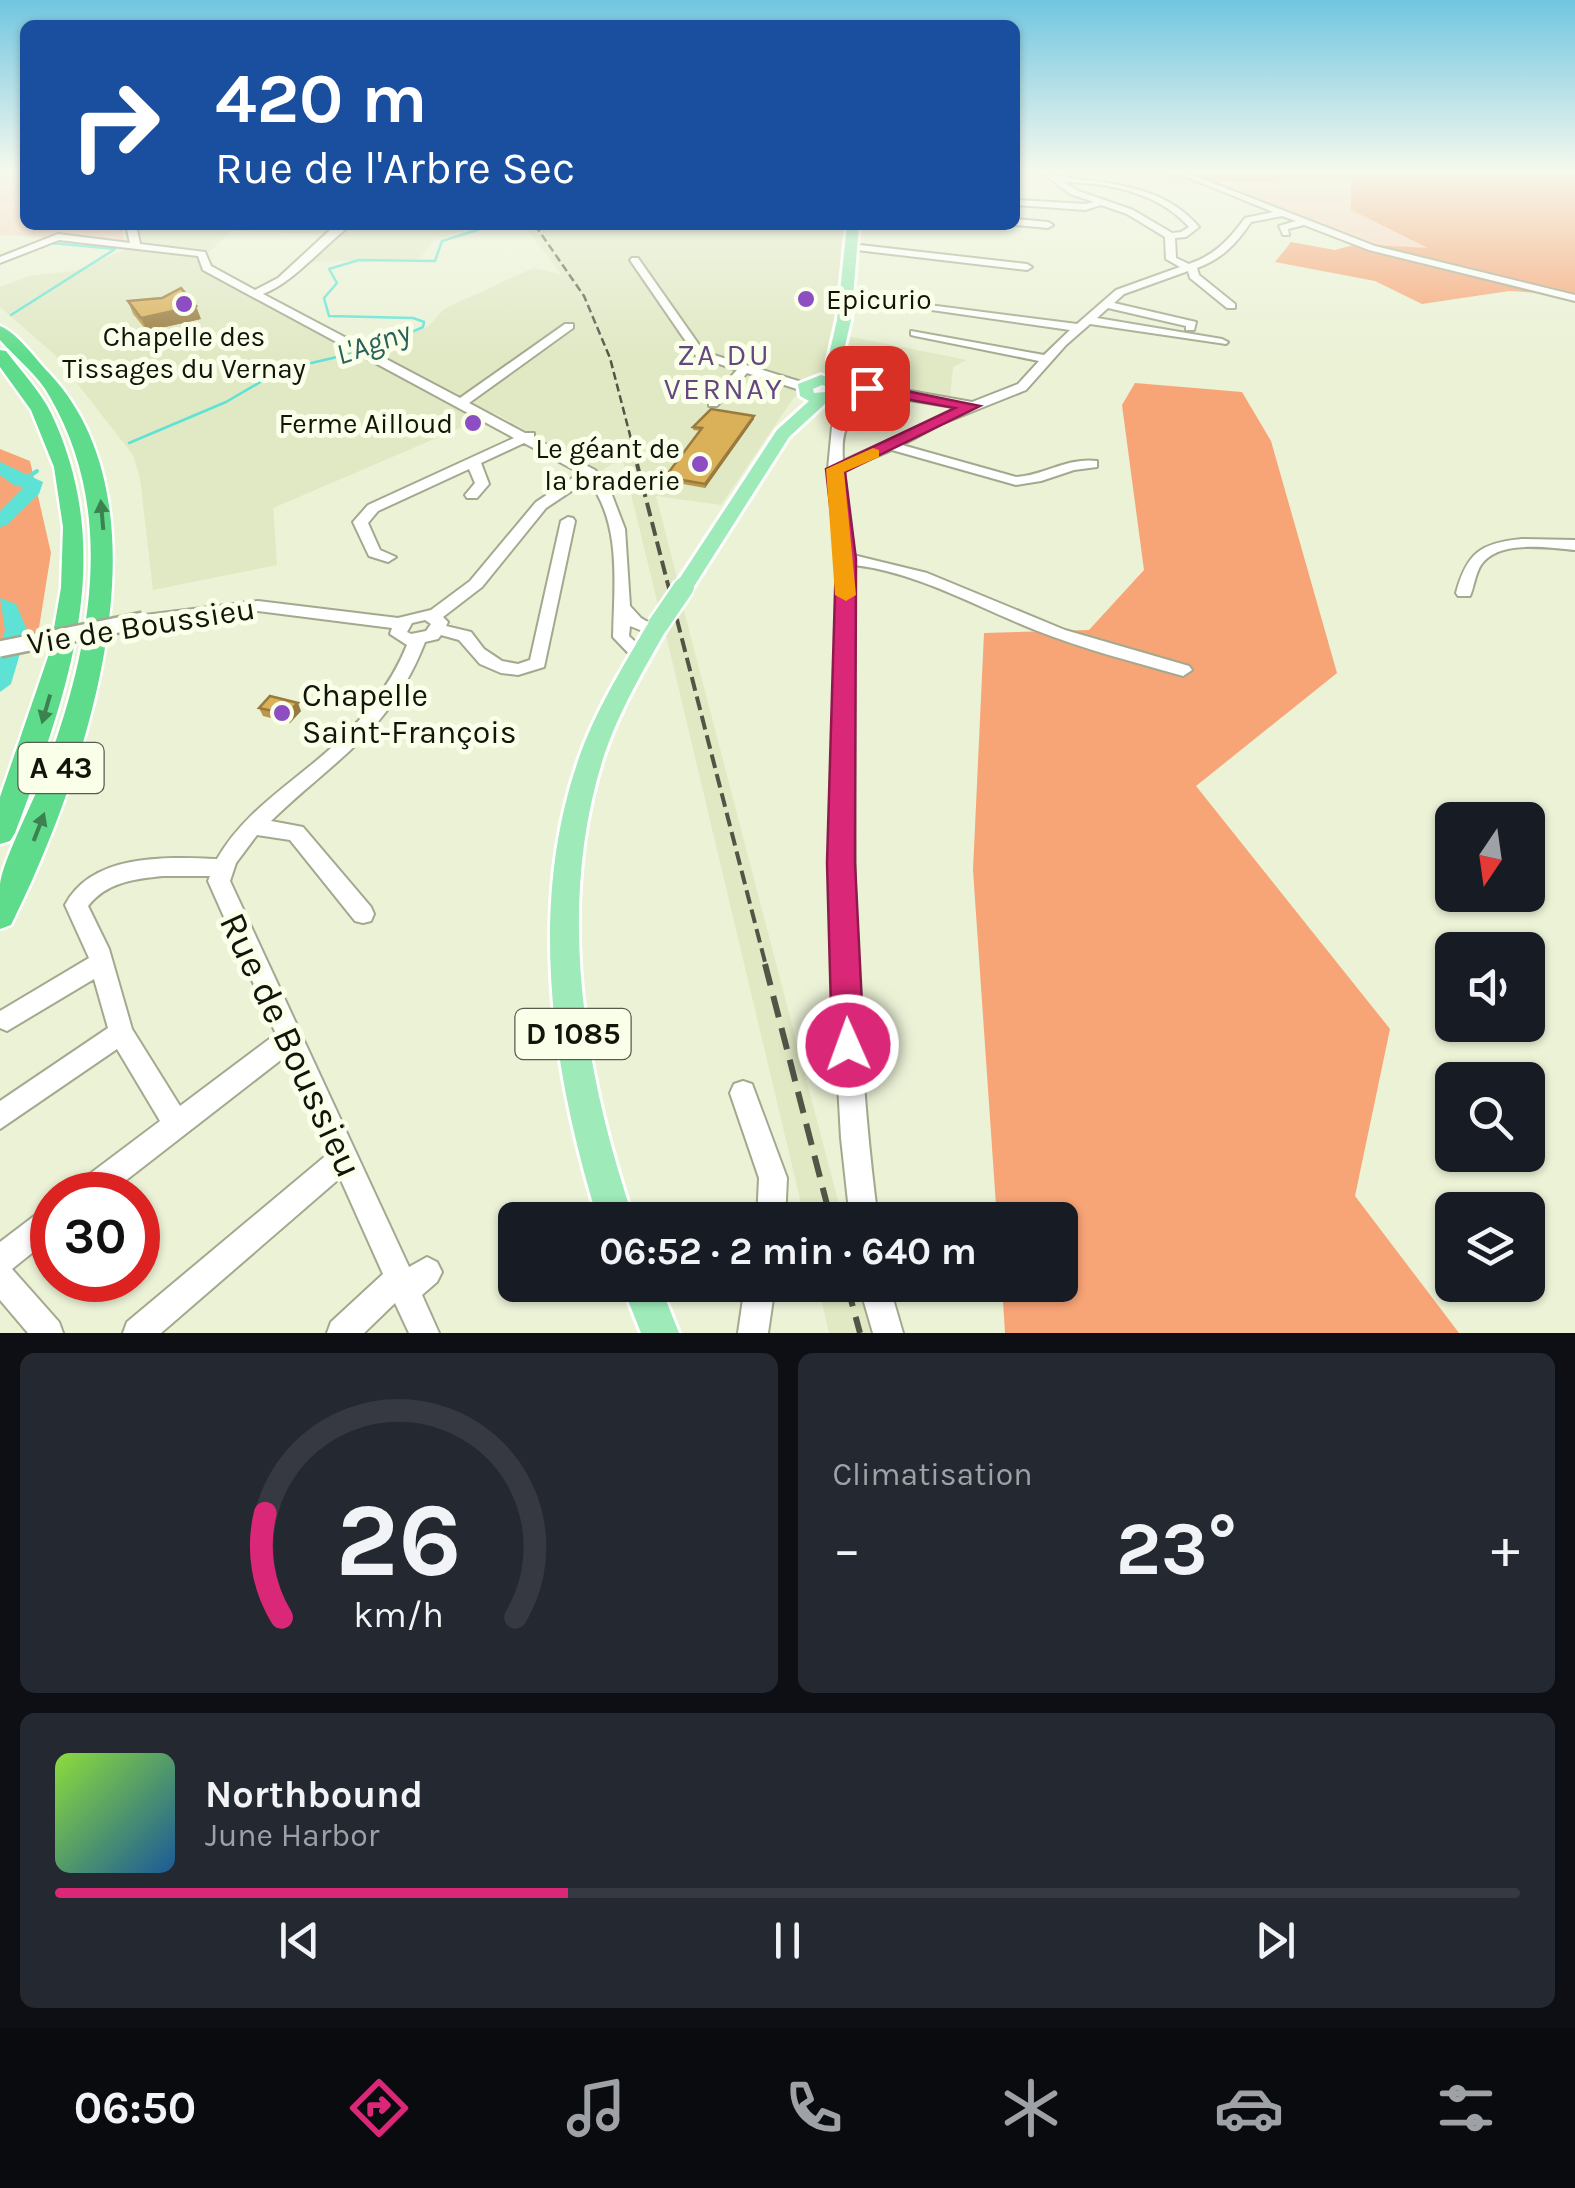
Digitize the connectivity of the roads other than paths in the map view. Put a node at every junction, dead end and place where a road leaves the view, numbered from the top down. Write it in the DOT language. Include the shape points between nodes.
graph roads {
  1 [pos="132,233"];
  2 [pos="332,233"];
  3 [pos="852,233"];
  4 [pos="1166,233"];
  5 [pos="1186,233"];
  6 [pos="1238,233"];
  7 [pos="1327,233"];
  8 [pos="1170,236"];
  9 [pos="1360,244"];
  10 [pos="1331,245"];
  11 [pos="136,246"];
  12 [pos="851,247"];
  13 [pos="0,260"];
  14 [pos="635,260"];
  15 [pos="1027,267"];
  16 [pos="1190,268"];
  17 [pos="256,294"];
  18 [pos="1575,298"];
  19 [pos="1106,304"];
  20 [pos="1190,305"];
  21 [pos="924,306"];
  22 [pos="1231,306"];
  23 [pos="1084,324"];
  24 [pos="569,326"];
  25 [pos="0,331"];
  26 [pos="915,333"];
  27 [pos="1222,342"];
  28 [pos="0,355"];
  29 [pos="1045,360"];
  30 [pos="744,369"];
  31 [pos="837,386"];
  32 [pos="882,390"];
  33 [pos="811,394"];
  34 [pos="463,402"];
  35 [pos="714,403"];
  36 [pos="972,406"];
  37 [pos="528,436"];
  38 [pos="892,446"];
  39 [pos="474,463"];
  40 [pos="1092,464"];
  41 [pos="835,469"];
  42 [pos="590,473"];
  43 [pos="472,495"];
  44 [pos="568,521"];
  45 [pos="1575,544"];
  46 [pos="388,558"];
  47 [pos="846,559"];
  48 [pos="1464,592"];
  49 [pos="621,606"];
  50 [pos="436,622"];
  51 [pos="400,624"];
  52 [pos="651,637"];
  53 [pos="417,640"];
  54 [pos="0,648"];
  55 [pos="1183,670"];
  56 [pos="253,826"];
  57 [pos="0,833"];
  58 [pos="222,868"];
  59 [pos="363,914"];
  60 [pos="0,916"];
  61 [pos="102,962"];
  62 [pos="7,1020"];
  63 [pos="120,1033"];
  64 [pos="290,1038"];
  65 [pos="743,1093"];
  66 [pos="0,1116"];
  67 [pos="177,1124"];
  68 [pos="343,1158"];
  69 [pos="115,1172"];
  70 [pos="609,1202"];
  71 [pos="771,1202"];
  72 [pos="861,1202"];
  73 [pos="30,1237"];
  74 [pos="0,1260"];
  75 [pos="0,1278"];
  76 [pos="411,1280"];
  77 [pos="648,1302"];
  78 [pos="758,1302"];
  79 [pos="879,1302"];
  80 [pos="48,1333"];
  81 [pos="138,1333"];
  82 [pos="342,1333"];
  83 [pos="424,1333"];
  84 [pos="660,1333"];
  85 [pos="753,1333"];
  86 [pos="888,1333"];
  1 -- 11 [label="street"];
  2 -- 17 [label="street" via="278,286"];
  3 -- 12 [label="main road"];
  4 -- 8 [label="street"];
  5 -- 8 [label="street"];
  6 -- 16 [label="street" via="1226,249"];
  7 -- 9 [label="street"];
  8 -- 16 [label="street" via="1171,258"];
  9 -- 10 [label="street"];
  9 -- 18 [label="street"];
  11 -- 13 [label="street" via="58,237"];
  11 -- 17 [label="street" via="202,254 207,268"];
  12 -- 15 [label="street"];
  12 -- 31 [label="main road"];
  14 -- 30 [label="street" via="696,350"];
  16 -- 19 [label="street" via="1126,287"];
  16 -- 22 [label="street"];
  17 -- 34 [label="street"];
  19 -- 20 [label="street" via="1186,325"];
  19 -- 23 [label="street"];
  21 -- 23 [label="street"];
  23 -- 27 [label="street"];
  23 -- 29 [label="street"];
  24 -- 34 [label="street"];
  60 -- 25 [label="highway, A 43, one-way" via="78,715 104,559 100,493 80,428 40,367"];
  26 -- 29 [label="street"];
  28 -- 57 [label="highway, A 43, one-way" via="52,427 75,526 69,614 54,681"];
  29 -- 36 [label="street" via="1022,387"];
  30 -- 33 [label="street"];
  30 -- 35 [label="street"];
  31 -- 32 [label="street"];
  31 -- 33 [label="main road"];
  31 -- 33 [label="main road"];
  32 -- 36 [label="street"];
  32 -- 41 [label="street" via="838,425"];
  33 -- 52 [label="main road, D 1085, bridge"];
  34 -- 37 [label="street"];
  36 -- 38 [label="street"];
  37 -- 39 [label="street"];
  37 -- 42 [label="street"];
  38 -- 40 [label="street" via="1016,481 1036,482 1072,463"];
  38 -- 41 [label="street"];
  39 -- 43 [label="street" via="482,484"];
  39 -- 46 [label="street" via="373,508 360,522 374,552"];
  41 -- 47 [label="street"];
  42 -- 49 [label="street" via="617,527"];
  42 -- 50 [label="street" via="541,504"];
  44 -- 50 [label="street" via="538,663 512,670 477,656 465,636"];
  45 -- 48 [label="street" via="1496,549 1475,562"];
  47 -- 55 [label="street" via="878,561 1042,627"];
  47 -- 72 [label="street" via="841,863 850,1129"];
  49 -- 52 [label="street"];
  49 -- 52 [label="street" via="621,637"];
  50 -- 51 [label="street" via="419,614"];
  50 -- 53 [label="street"];
  51 -- 53 [label="street" via="398,634"];
  51 -- 54 [label="street, Vie de Boussieu, bridge" via="258,606"];
  52 -- 70 [label="main road, D 1085" via="589,763 570,860 568,947 578,1087"];
  53 -- 56 [label="street, Rue de Boussieu" via="405,675 377,714"];
  56 -- 58 [label="street, Rue de Boussieu"];
  56 -- 59 [label="street" via="296,834"];
  58 -- 61 [label="street" via="151,870 103,879 83,892 76,905"];
  58 -- 64 [label="street, Rue de Boussieu" via="223,897"];
  61 -- 62 [label="street"];
  61 -- 63 [label="street"];
  63 -- 66 [label="street"];
  63 -- 67 [label="street"];
  64 -- 67 [label="street"];
  64 -- 68 [label="street, Rue de Boussieu"];
  65 -- 71 [label="street" via="773,1178"];
  67 -- 69 [label="street"];
  68 -- 76 [label="street, Rue de Boussieu"];
  68 -- 81 [label="street"];
  73 -- 74 [label="street"];
  75 -- 80 [label="street"];
  76 -- 82 [label="street"];
  76 -- 83 [label="street, Rue de Boussieu"];
  77 -- 84 [label="main road"];
  78 -- 85 [label="street"];
  79 -- 86 [label="street"];
}
